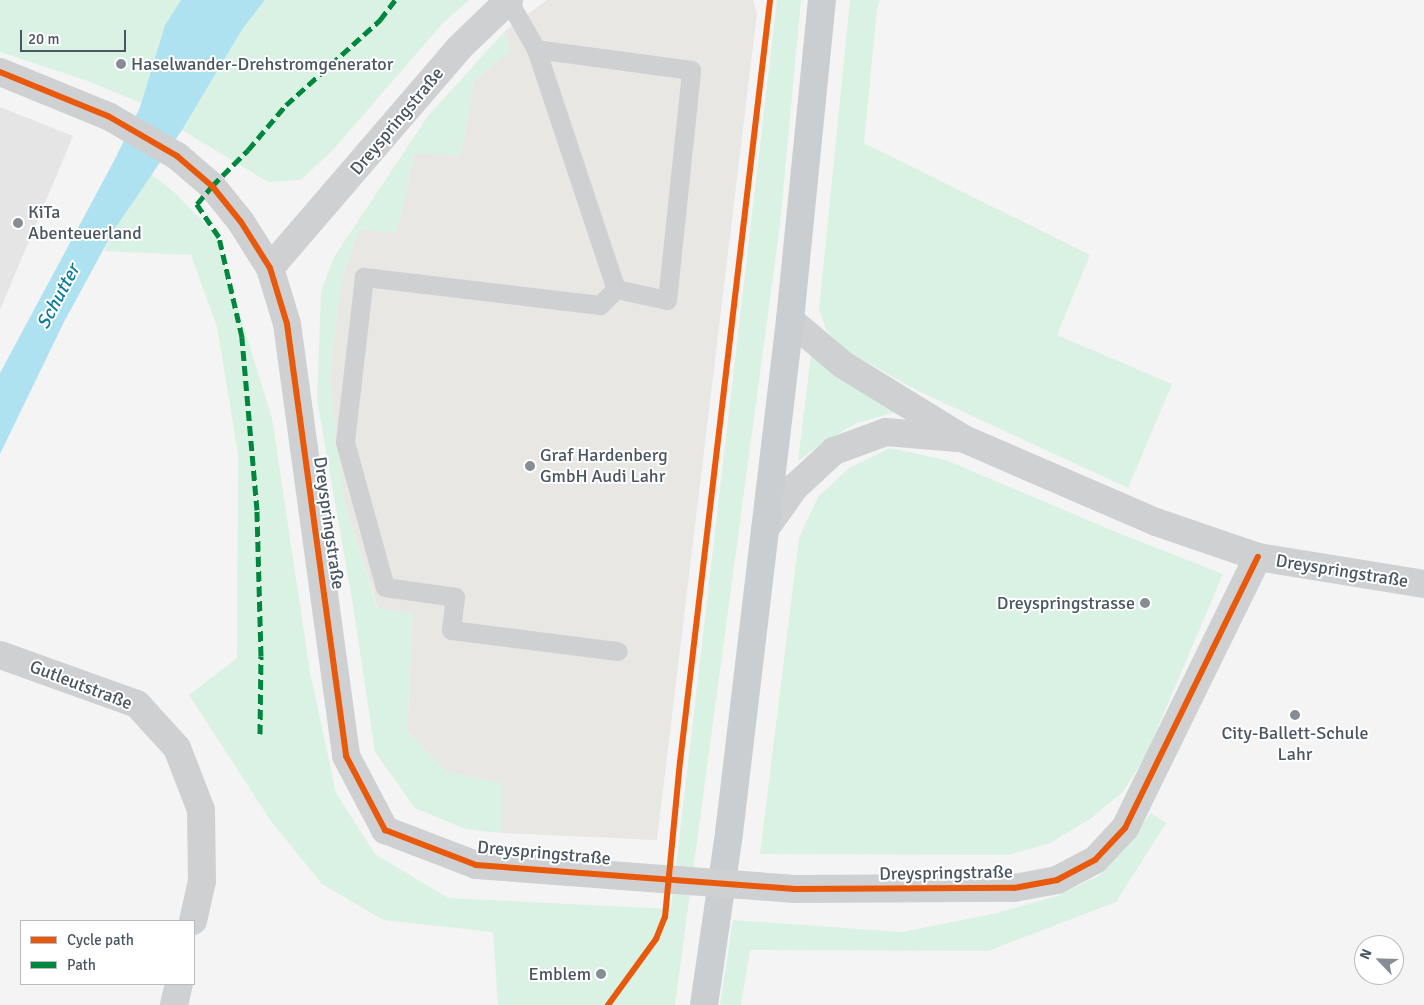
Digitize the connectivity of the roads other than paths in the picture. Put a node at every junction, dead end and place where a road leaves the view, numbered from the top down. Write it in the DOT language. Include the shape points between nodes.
graph roads {
  1 [pos="508,0"];
  2 [pos="822,0"];
  3 [pos="536,49"];
  4 [pos="0,72"];
  5 [pos="270,268"];
  6 [pos="616,289"];
  7 [pos="790,320"];
  8 [pos="964,439"];
  9 [pos="765,529"];
  10 [pos="1258,557"];
  11 [pos="1424,584"];
  12 [pos="618,651"];
  13 [pos="0,655"];
  14 [pos="193,920"];
  15 [pos="179,985"];
  16 [pos="174,1005"];
  17 [pos="704,1005"];
  1 -- 3 [label="lane"];
  1 -- 5 [label="street, Dreyspringstraße" via="460,47"];
  2 -- 7 [label="main road"];
  3 -- 6 [label="lane"];
  3 -- 6 [label="lane" via="691,70 667,300"];
  4 -- 5 [label="street, Dreyspringstraße" via="108,116 177,156 212,186 241,222"];
  5 -- 10 [label="street, Dreyspringstraße, bridge" via="287,324 346,756 385,830 476,864 795,889 1014,888 1057,880 1095,860 1125,828"];
  6 -- 12 [label="lane" via="600,305 364,277 345,442 385,587 455,597 451,630"];
  7 -- 8 [label="street" via="842,364"];
  7 -- 9 [label="main road"];
  8 -- 9 [label="street" via="886,432 834,451 795,488"];
  8 -- 10 [label="street" via="1156,522"];
  9 -- 17 [label="main road" via="730,823"];
  10 -- 11 [label="street, Dreyspringstraße"];
  13 -- 14 [label="street, Gutleutstraße" via="137,704 177,748 201,810 202,881"];
  15 -- 16 [label="street"];
}
